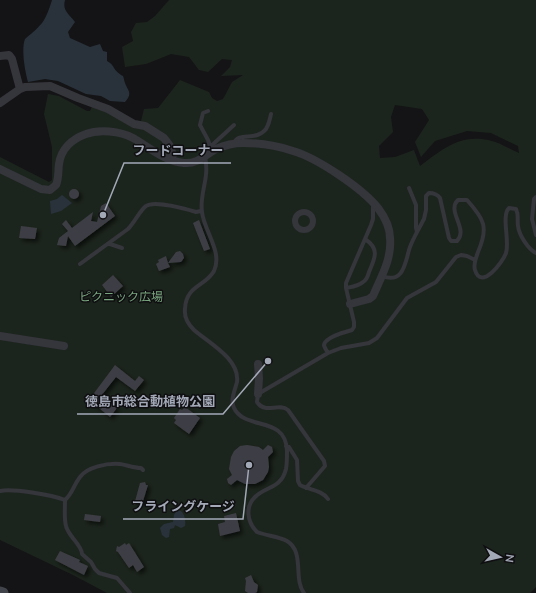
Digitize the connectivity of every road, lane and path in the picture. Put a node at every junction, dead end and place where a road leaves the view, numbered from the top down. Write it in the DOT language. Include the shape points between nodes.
graph roads {
  1 [pos="0,56"];
  2 [pos="20,89"];
  3 [pos="0,103"];
  4 [pos="208,111"];
  5 [pos="271,114"];
  6 [pos="234,125"];
  7 [pos="234,144"];
  8 [pos="208,152"];
  9 [pos="171,159"];
  10 [pos="0,169"];
  11 [pos="409,188"];
  12 [pos="536,197"];
  13 [pos="373,203"];
  14 [pos="201,211"];
  15 [pos="417,232"];
  16 [pos="536,235"];
  17 [pos="365,239"];
  18 [pos="110,244"];
  19 [pos="122,248"];
  20 [pos="536,253"];
  21 [pos="475,260"];
  22 [pos="80,264"];
  23 [pos="382,276"];
  24 [pos="346,288"];
  25 [pos="350,304"];
  26 [pos="0,336"];
  27 [pos="64,346"];
  28 [pos="328,354"];
  29 [pos="258,364"];
  30 [pos="258,394"];
  31 [pos="286,446"];
  32 [pos="143,470"];
  33 [pos="306,488"];
  34 [pos="0,491"];
  35 [pos="65,500"];
  36 [pos="328,500"];
  37 [pos="0,592"];
  38 [pos="3,593"];
  39 [pos="130,593"];
  40 [pos="304,593"];
  1 -- 2 [label="street" via="9,55 12,59"];
  2 -- 3 [label="street"];
  2 -- 9 [label="street" via="50,86 108,109 134,124 145,126 164,138 173,154"];
  4 -- 8 [label="lane" via="203,113 200,125"];
  5 -- 7 [label="lane" via="269,125 260,134 240,137"];
  6 -- 8 [label="lane"];
  7 -- 8 [label="street"];
  7 -- 13 [label="street" via="284,148 299,153 342,177"];
  8 -- 9 [label="street" via="191,163"];
  8 -- 14 [label="lane"];
  9 -- 10 [label="street" via="152,151 131,137 98,132 83,135 64,150 56,185 50,190 41,189"];
  11 -- 15 [label="lane" via="416,205"];
  12 -- 16 [label="lane" via="532,219"];
  13 -- 17 [label="lane" via="373,219"];
  13 -- 23 [label="street" via="385,219 390,237 390,251"];
  14 -- 18 [label="lane" via="166,205 145,206 128,229"];
  14 -- 31 [label="lane" via="216,254 216,263 214,271 188,295 184,310 186,319 194,330 235,366 237,380 232,403 234,409 239,415 277,430"];
  15 -- 21 [label="lane" via="424,218 426,196 434,193 440,198 449,238 451,241 457,241 461,233 455,203 458,200 467,200 482,218 484,225 482,244"];
  15 -- 23 [label="lane" via="404,269 396,277 389,279"];
  17 -- 24 [label="lane"];
  17 -- 24 [label="lane" via="373,246 375,258 363,283"];
  18 -- 19 [label="lane"];
  18 -- 22 [label="lane"];
  20 -- 21 [label="lane" via="520,234 516,209 509,208 506,215 507,250 501,264 485,277 477,274"];
  21 -- 28 [label="lane" via="461,255 456,257 436,282 407,298 377,338 369,343 341,348"];
  23 -- 25 [label="street" via="373,296"];
  24 -- 25 [label="lane"];
  25 -- 28 [label="lane" via="354,327 324,343"];
  26 -- 27 [label="street"];
  28 -- 30 [label="lane"];
  29 -- 30 [label="street"];
  30 -- 33 [label="lane" via="257,402 260,406 288,410 324,462 325,466"];
  31 -- 33 [label="lane" via="297,460 298,481"];
  31 -- 40 [label="lane" via="286,469 283,477 274,487 255,497 248,509 248,516 257,532 287,541 294,549 298,561 300,588"];
  32 -- 35 [label="lane" via="118,464 95,467 80,476 71,495"];
  33 -- 36 [label="lane" via="320,492"];
  34 -- 35 [label="lane" via="9,490"];
  35 -- 39 [label="lane" via="65,526 82,550 82,554 99,573 117,578"];
  37 -- 38 [label="main road"];
}
